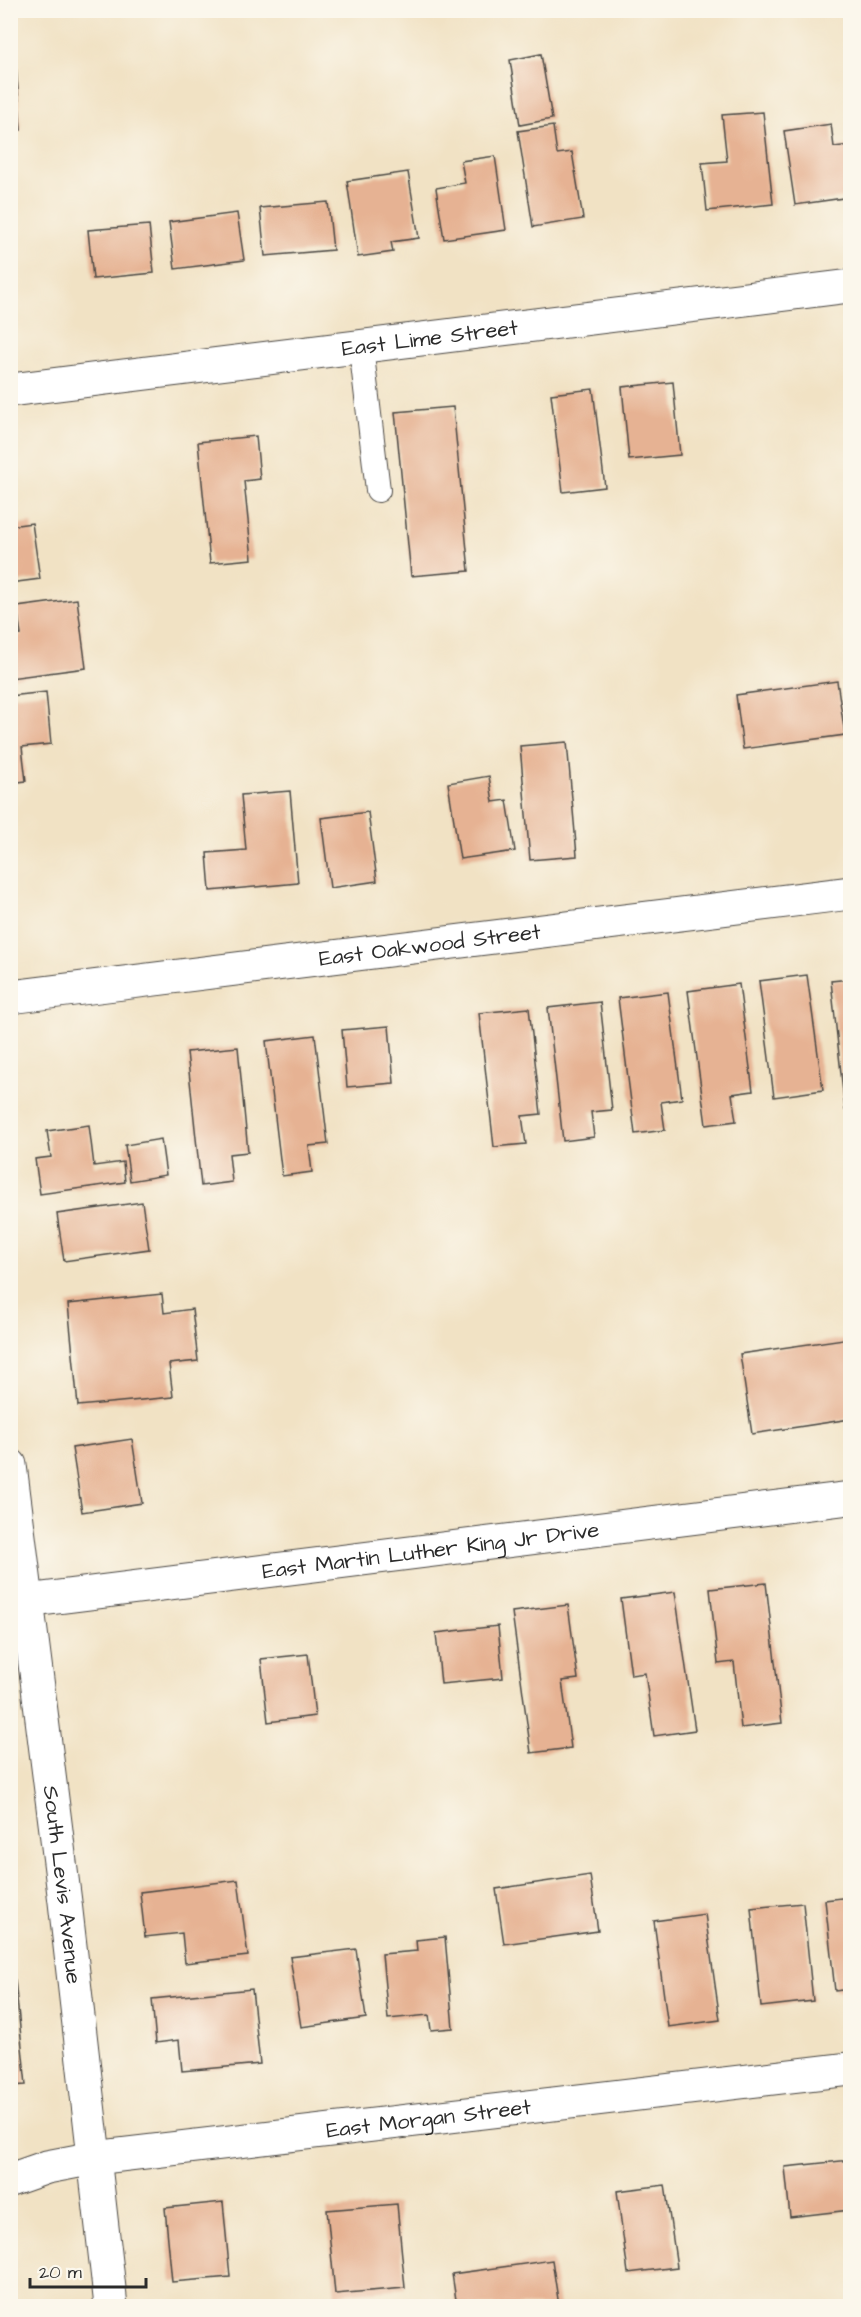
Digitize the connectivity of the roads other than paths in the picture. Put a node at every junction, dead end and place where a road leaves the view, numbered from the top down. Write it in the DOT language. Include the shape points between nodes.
graph roads {
  1 [pos="850,286"];
  2 [pos="361,347"];
  3 [pos="10,390"];
  4 [pos="378,490"];
  5 [pos="850,893"];
  6 [pos="10,997"];
  7 [pos="10,1465"];
  8 [pos="850,1498"];
  9 [pos="19,1602"];
  10 [pos="850,2069"];
  11 [pos="94,2158"];
  12 [pos="10,2180"];
  13 [pos="111,2307"];
  1 -- 2 [label="street, East Lime Street"];
  2 -- 3 [label="street, East Lime Street"];
  2 -- 4 [label="lane"];
  5 -- 6 [label="street, East Oakwood Street"];
  7 -- 9 [label="street, South Levis Avenue"];
  8 -- 9 [label="street, East Martin Luther King Jr Drive"];
  9 -- 11 [label="street, South Levis Avenue"];
  10 -- 11 [label="street, East Morgan Street"];
  11 -- 12 [label="street, East Morgan Street" via="47,2167"];
  11 -- 13 [label="street, South Levis Avenue"];
}
